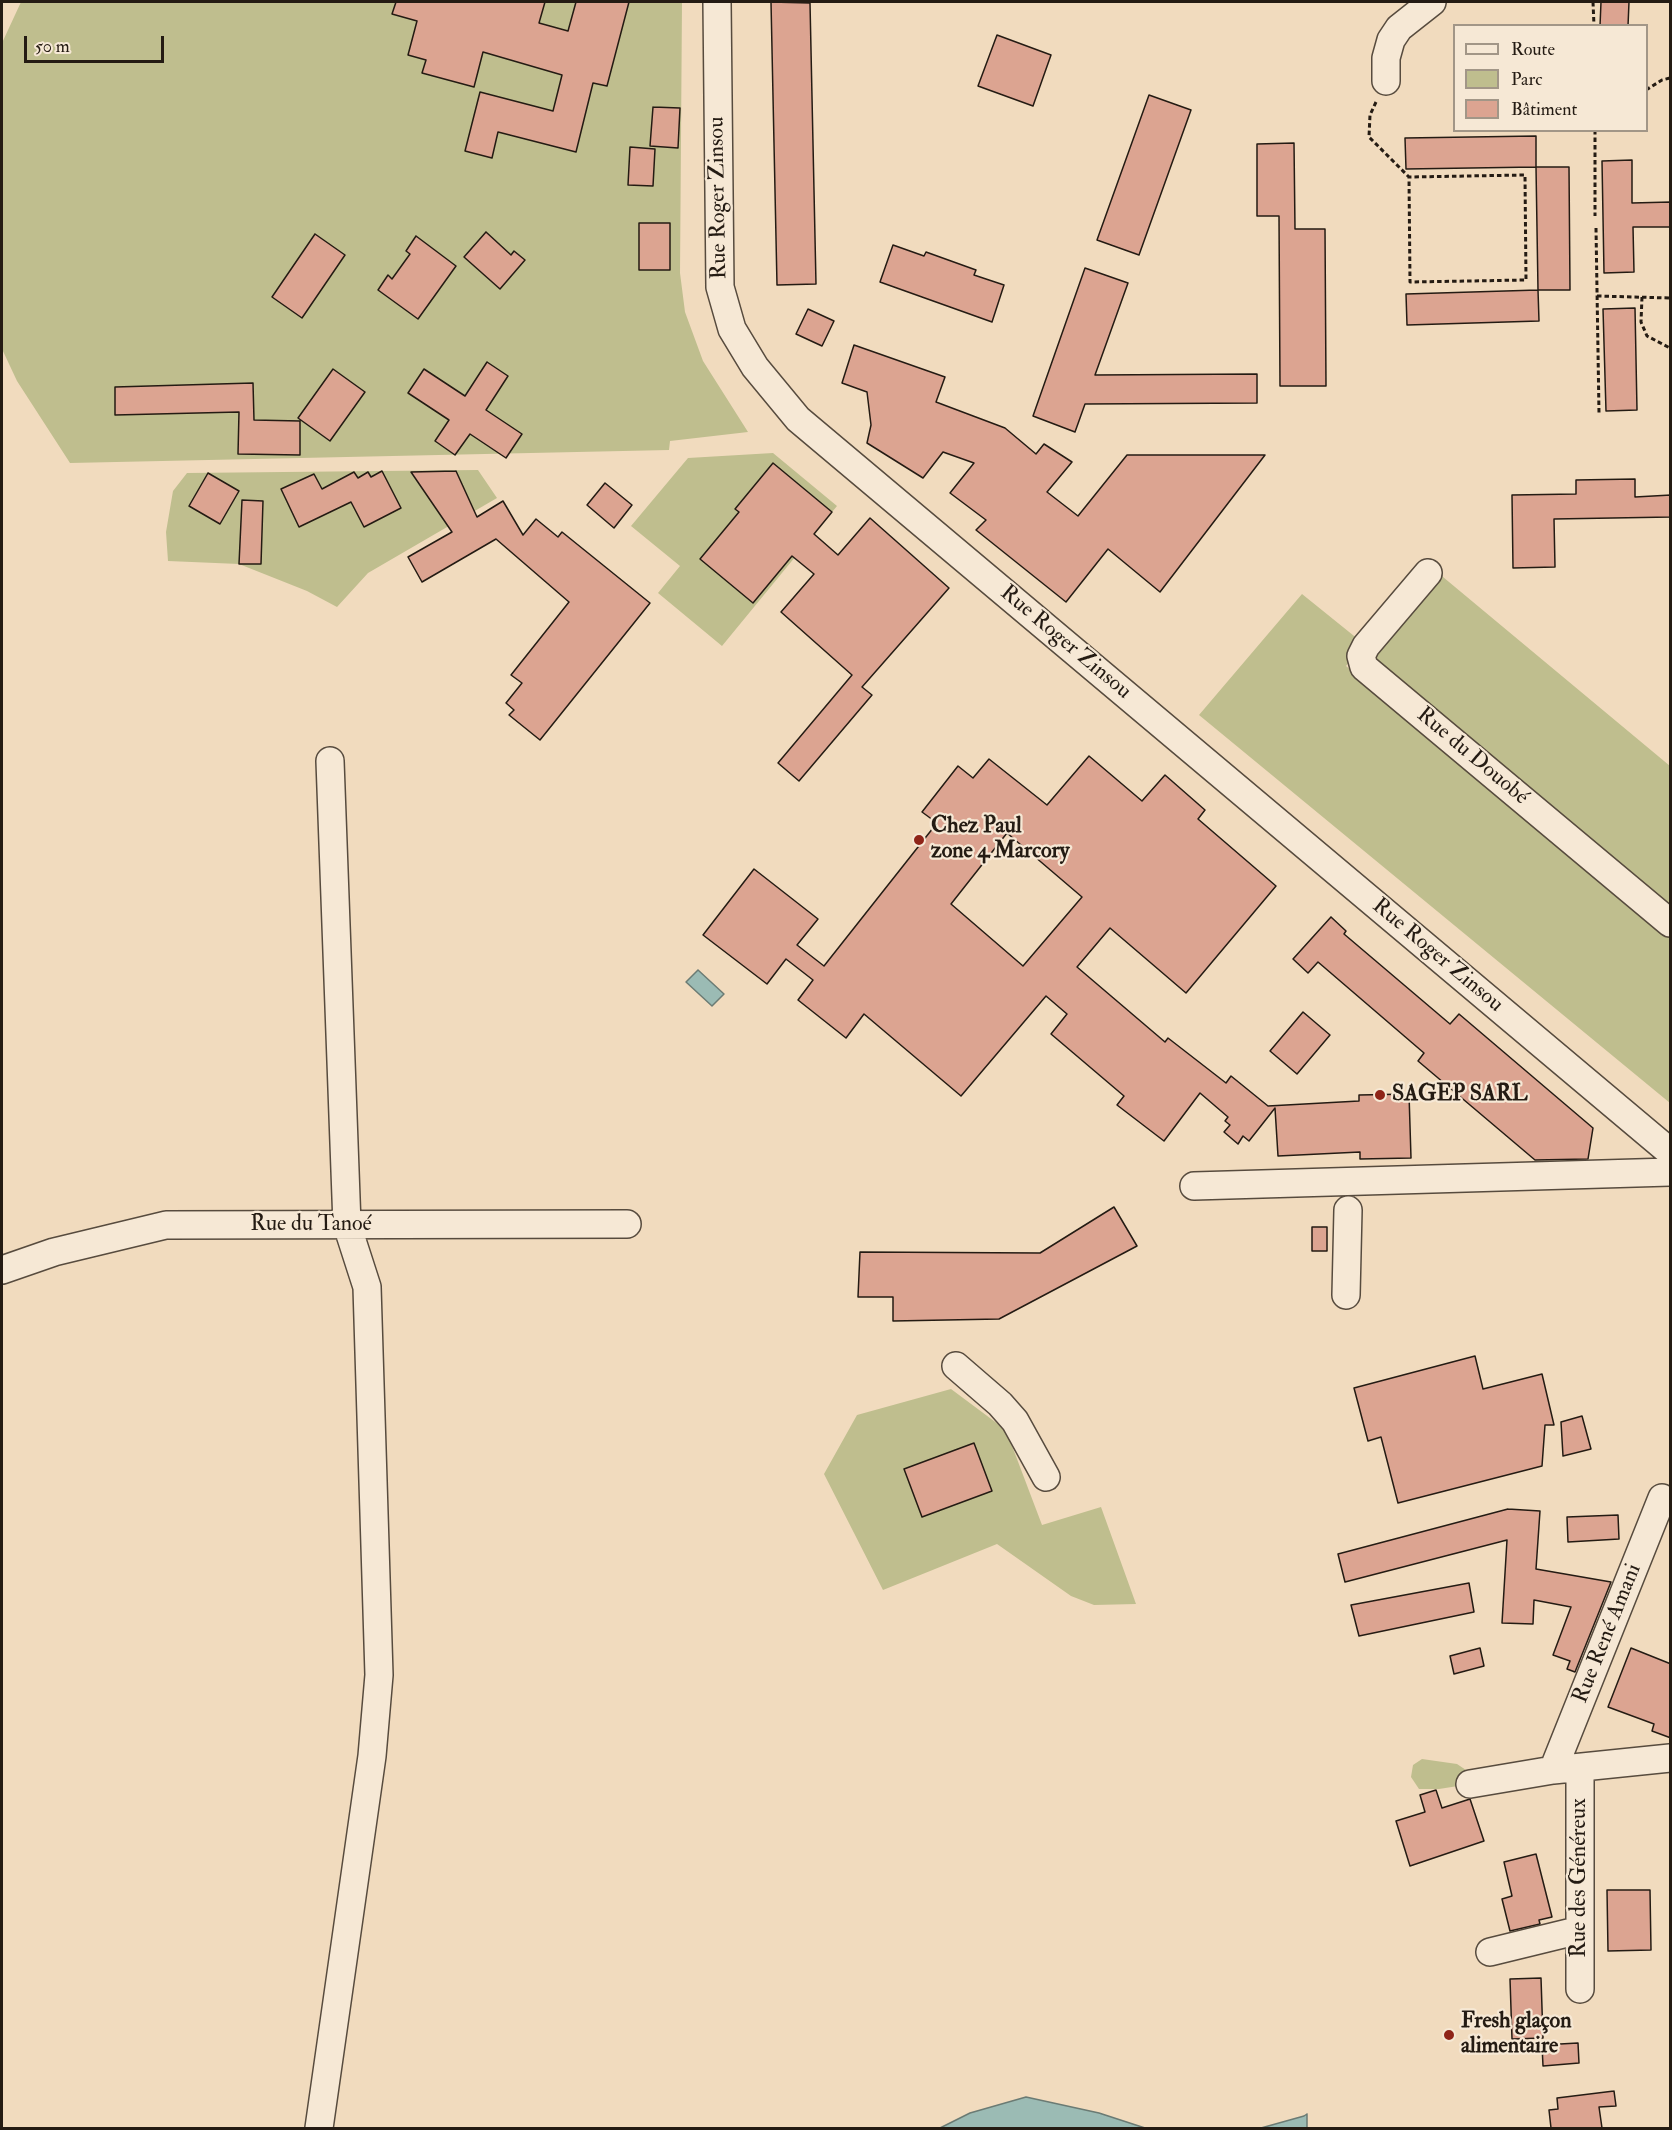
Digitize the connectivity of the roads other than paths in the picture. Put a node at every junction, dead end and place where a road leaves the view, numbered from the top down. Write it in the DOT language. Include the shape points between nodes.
graph roads {
  1 [pos="717,2"];
  2 [pos="1432,2"];
  3 [pos="1386,81"];
  4 [pos="1428,573"];
  5 [pos="330,761"];
  6 [pos="1671,923"];
  7 [pos="1671,1152"];
  8 [pos="1671,1172"];
  9 [pos="1194,1186"];
  10 [pos="1348,1210"];
  11 [pos="627,1224"];
  12 [pos="347,1225"];
  13 [pos="2,1270"];
  14 [pos="1346,1295"];
  15 [pos="956,1366"];
  16 [pos="1046,1477"];
  17 [pos="1662,1497"];
  18 [pos="1671,1758"];
  19 [pos="1566,1769"];
  20 [pos="1470,1784"];
  21 [pos="1580,1930"];
  22 [pos="1490,1952"];
  23 [pos="1580,1989"];
  24 [pos="319,2128"];
  1 -- 7 [label="street, Rue Roger Zinsou" via="720,287 732,329 754,367 798,419"];
  2 -- 3 [label="street" via="1399,28 1391,40"];
  4 -- 6 [label="street, Rue du Douobé" via="1366,646 1361,656 1364,666"];
  5 -- 12 [label="street"];
  8 -- 9 [label="street"];
  10 -- 14 [label="street"];
  11 -- 12 [label="street, Rue du Tanoé"];
  12 -- 13 [label="street, Rue du Tanoé" via="166,1225 54,1252"];
  12 -- 24 [label="street" via="367,1287 379,1675 372,1756"];
  15 -- 16 [label="street" via="1015,1421"];
  17 -- 19 [label="street, Rue René Amani"];
  18 -- 19 [label="street"];
  19 -- 20 [label="street"];
  19 -- 21 [label="street, Rue des Généreux"];
  21 -- 22 [label="street"];
  21 -- 23 [label="street, Rue des Généreux"];
}
